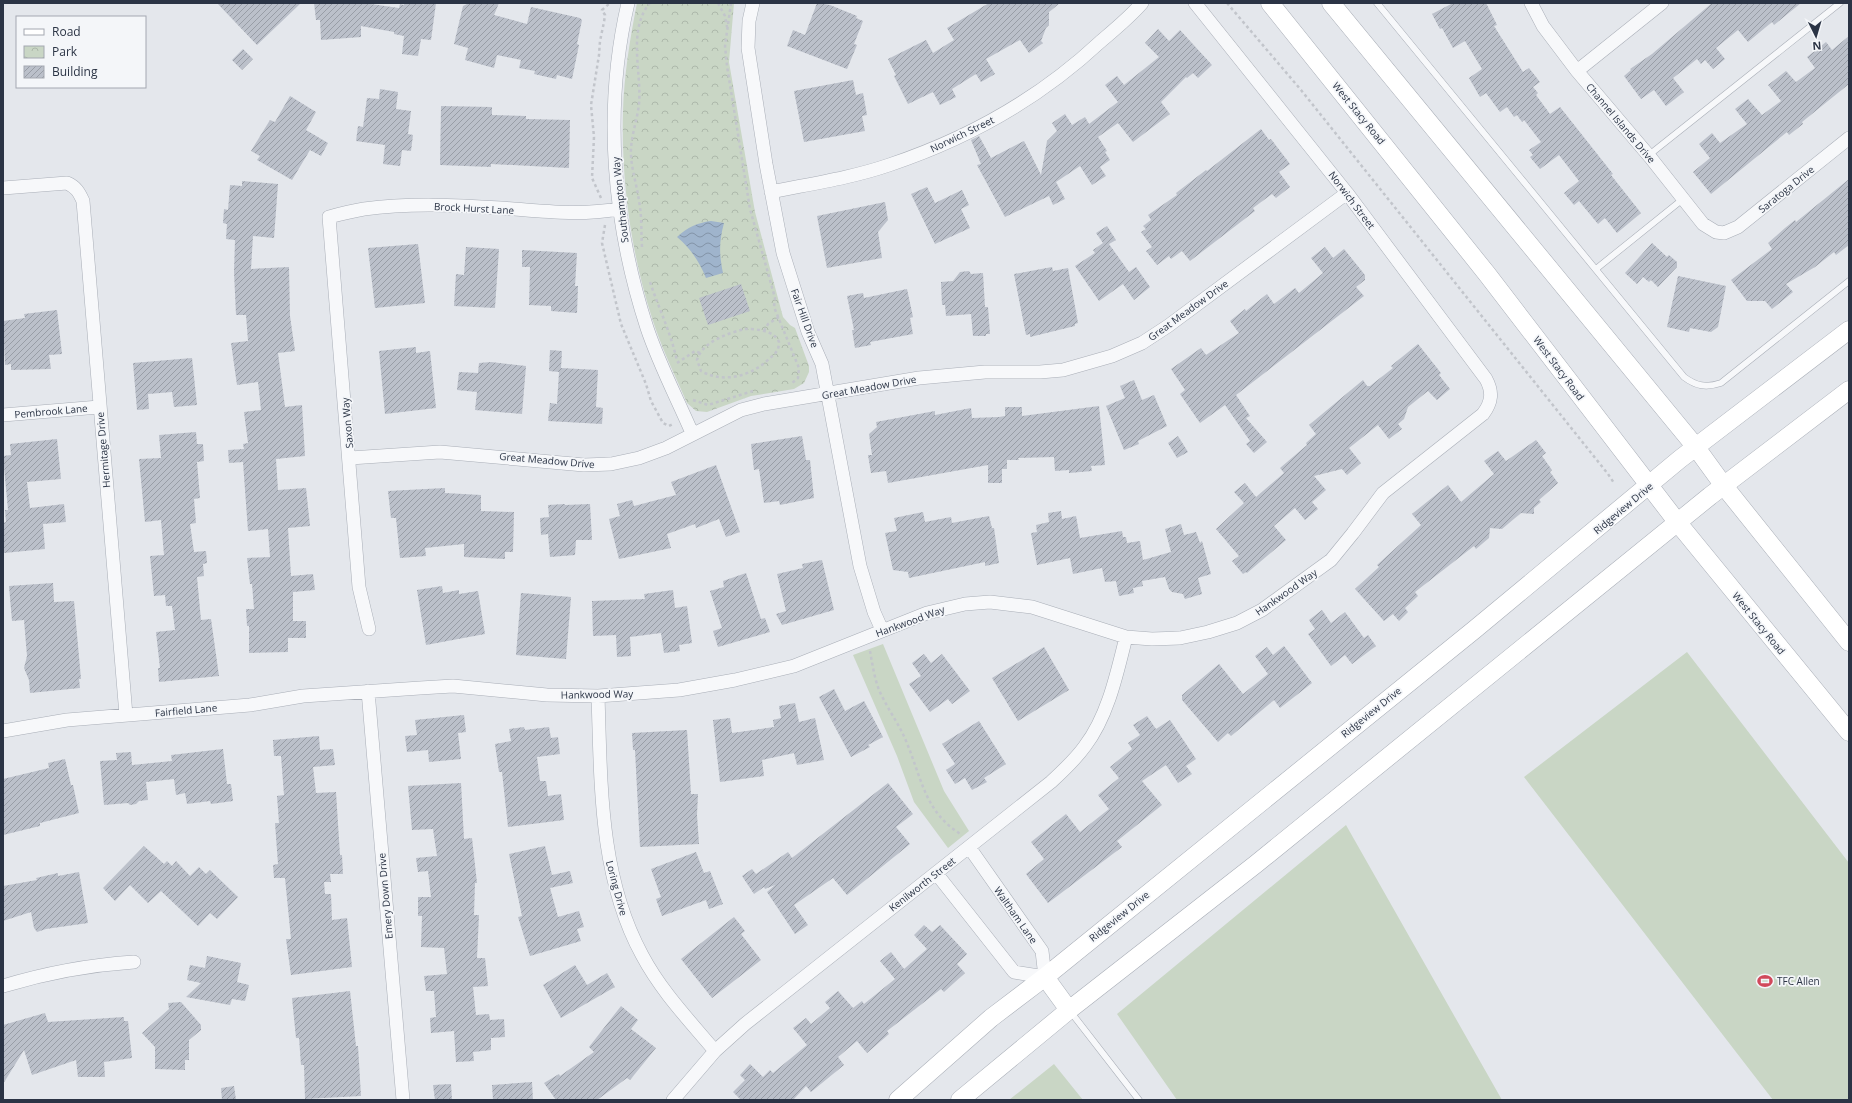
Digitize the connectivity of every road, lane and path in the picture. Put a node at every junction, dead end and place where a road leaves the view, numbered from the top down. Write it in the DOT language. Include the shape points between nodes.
graph roads {
  1 [pos="628,3"];
  2 [pos="718,3"];
  3 [pos="731,3"];
  4 [pos="753,3"];
  5 [pos="1142,3"];
  6 [pos="1195,3"];
  7 [pos="1227,3"];
  8 [pos="1270,3"];
  9 [pos="1331,3"];
  10 [pos="1377,3"];
  11 [pos="1531,3"];
  12 [pos="1662,3"];
  13 [pos="1840,3"];
  14 [pos="649,4"];
  15 [pos="728,30"];
  16 [pos="1577,71"];
  17 [pos="1849,138"];
  18 [pos="1649,155"];
  19 [pos="3,188"];
  20 [pos="770,192"];
  21 [pos="1347,193"];
  22 [pos="1683,199"];
  23 [pos="619,209"];
  24 [pos="329,217"];
  25 [pos="1720,233"];
  26 [pos="642,249"];
  27 [pos="1596,269"];
  28 [pos="648,276"];
  29 [pos="1849,281"];
  30 [pos="779,317"];
  31 [pos="1849,330"];
  32 [pos="764,331"];
  33 [pos="700,353"];
  34 [pos="677,363"];
  35 [pos="679,368"];
  36 [pos="784,385"];
  37 [pos="1849,390"];
  38 [pos="755,391"];
  39 [pos="828,394"];
  40 [pos="691,397"];
  41 [pos="99,406"];
  42 [pos="1489,406"];
  43 [pos="3,416"];
  44 [pos="692,433"];
  45 [pos="1695,446"];
  46 [pos="350,458"];
  47 [pos="1614,484"];
  48 [pos="1650,485"];
  49 [pos="1724,486"];
  50 [pos="1678,523"];
  51 [pos="369,629"];
  52 [pos="882,630"];
  53 [pos="1126,636"];
  54 [pos="867,637"];
  55 [pos="1849,642"];
  56 [pos="368,691"];
  57 [pos="598,696"];
  58 [pos="126,715"];
  59 [pos="3,731"];
  60 [pos="1849,732"];
  61 [pos="972,845"];
  62 [pos="936,873"];
  63 [pos="134,962"];
  64 [pos="1045,977"];
  65 [pos="3,986"];
  66 [pos="1069,1010"];
  67 [pos="715,1051"];
  68 [pos="402,1100"];
  69 [pos="673,1100"];
  70 [pos="898,1100"];
  71 [pos="960,1100"];
  72 [pos="1138,1100"];
  1 -- 23 [label="street, Southampton Way" via="618,60 615,100 615,170"];
  2 -- 15 [label="path" via="725,16"];
  3 -- 15 [label="path"];
  4 -- 20 [label="street, Fair Hill Drive" via="748,48"];
  5 -- 20 [label="street, Norwich Street" via="1064,73 1020,104 973,131 888,166"];
  6 -- 21 [label="street, Norwich Street"];
  7 -- 47 [label="path" via="1306,96"];
  8 -- 48 [label="main road, West Stacy Road" via="1488,274"];
  9 -- 45 [label="main road"];
  10 -- 27 [label="lane"];
  11 -- 16 [label="street, Channel Islands Drive" via="1543,26"];
  12 -- 16 [label="street"];
  13 -- 18 [label="lane"];
  14 -- 26 [label="path" via="642,17 638,37 636,61 639,104 631,154 642,218"];
  15 -- 30 [label="path" via="725,46 727,66 750,209 775,298 774,307"];
  16 -- 18 [label="street, Channel Islands Drive"];
  17 -- 25 [label="street, Saratoga Drive" via="1738,227"];
  18 -- 22 [label="street, Channel Islands Drive"];
  19 -- 41 [label="street, Hermitage Drive" via="67,183 75,187 83,201"];
  20 -- 39 [label="street, Fair Hill Drive" via="783,253 808,332 822,364"];
  21 -- 39 [label="street, Great Meadow Drive" via="1168,326 1142,343 1112,356 1063,370 957,373"];
  21 -- 42 [label="street, Norwich Street" via="1486,379 1490,387"];
  22 -- 25 [label="street, Channel Islands Drive" via="1703,224"];
  22 -- 27 [label="lane"];
  23 -- 24 [label="street, Brock Hurst Lane" via="566,214 417,205 364,209"];
  23 -- 44 [label="street, Southampton Way" via="624,241 647,328"];
  24 -- 46 [label="street, Saxon Way"];
  27 -- 29 [label="lane" via="1684,377 1702,386 1721,383"];
  28 -- 34 [label="path" via="667,325"];
  30 -- 32 [label="path" via="768,324"];
  30 -- 36 [label="path" via="799,368 795,382"];
  31 -- 45 [label="main road, Ridgeview Drive"];
  32 -- 33 [label="path" via="745,329 730,332 716,338"];
  32 -- 33 [label="path" via="772,333 777,338 778,349 763,365 743,376 726,377 704,373 697,364"];
  33 -- 34 [label="path" via="695,351"];
  34 -- 35 [label="path"];
  37 -- 49 [label="main road"];
  38 -- 40 [label="path" via="747,391 708,405 699,403"];
  39 -- 44 [label="street, Great Meadow Drive" via="740,410"];
  39 -- 52 [label="street, Fair Hill Drive" via="860,566"];
  41 -- 43 [label="street, Pembrook Lane"];
  41 -- 58 [label="street, Hermitage Drive"];
  42 -- 53 [label="street, Hankwood Way" via="1483,414 1383,493 1331,560 1262,610 1237,623 1180,638 1152,639"];
  44 -- 46 [label="street, Great Meadow Drive" via="666,448 639,458 611,464 584,465 440,452"];
  45 -- 48 [label="main road, Ridgeview Drive"];
  45 -- 49 [label="main road"];
  46 -- 51 [label="street, Saxon Way" via="359,587"];
  48 -- 50 [label="main road, West Stacy Road"];
  48 -- 64 [label="main road, Ridgeview Drive"];
  49 -- 50 [label="main road"];
  49 -- 55 [label="main road"];
  50 -- 60 [label="main road, West Stacy Road"];
  50 -- 66 [label="main road" via="1156,944"];
  52 -- 53 [label="street, Hankwood Way" via="926,613 990,602 1032,607"];
  52 -- 54 [label="street, Hankwood Way"];
  53 -- 61 [label="street, Kenilworth Street" via="1109,699 1086,745 1069,766 1051,782"];
  54 -- 57 [label="street, Hankwood Way" via="794,666 735,680 679,690"];
  54 -- 61 [label="path" via="876,682 883,700 906,740 925,794 938,815"];
  56 -- 57 [label="street, Hankwood Way" via="453,686 547,695"];
  56 -- 58 [label="street, Fairfield Lane" via="303,696 250,705"];
  56 -- 68 [label="street, Emery Down Drive"];
  57 -- 67 [label="street, Loring Drive" via="601,786 610,866 617,895 634,938 655,978"];
  58 -- 59 [label="street, Fairfield Lane" via="38,724"];
  61 -- 62 [label="street, Kenilworth Street"];
  61 -- 64 [label="street, Waltham Lane" via="1042,951"];
  62 -- 64 [label="street" via="1014,972"];
  62 -- 67 [label="street, Kenilworth Street" via="745,1024"];
  63 -- 65 [label="street" via="67,970"];
  64 -- 66 [label="main road"];
  64 -- 70 [label="main road, Ridgeview Drive" via="991,1018"];
  66 -- 71 [label="main road"];
  66 -- 72 [label="lane"];
  67 -- 69 [label="street, Kenilworth Street"];
}
